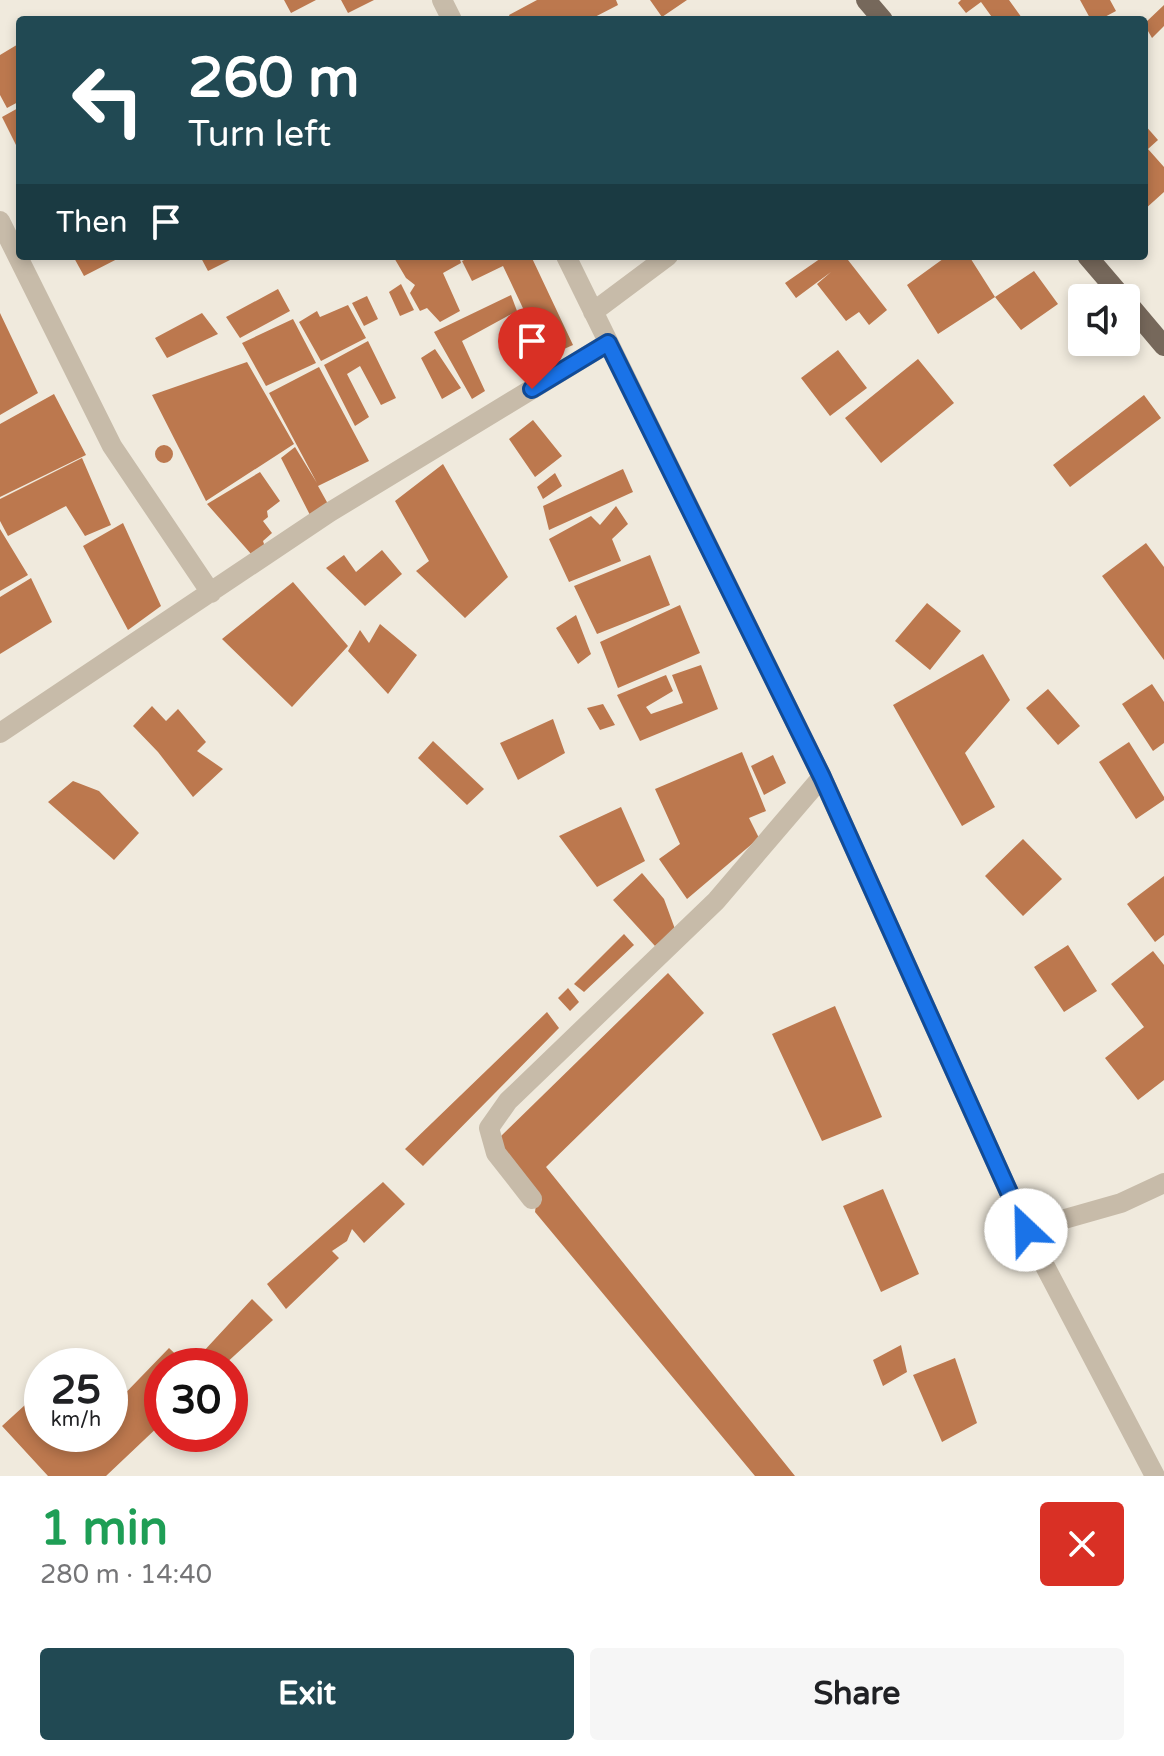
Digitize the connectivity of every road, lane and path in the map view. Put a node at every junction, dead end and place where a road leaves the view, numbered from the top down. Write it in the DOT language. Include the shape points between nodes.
graph roads {
  1 [pos="866,0"];
  2 [pos="880,16"];
  3 [pos="0,221"];
  4 [pos="16,253"];
  5 [pos="19,260"];
  6 [pos="568,260"];
  7 [pos="663,260"];
  8 [pos="1090,260"];
  9 [pos="1111,284"];
  10 [pos="593,312"];
  11 [pos="1140,318"];
  12 [pos="608,343"];
  13 [pos="1164,346"];
  14 [pos="211,593"];
  15 [pos="0,733"];
  16 [pos="822,777"];
  17 [pos="1164,1183"];
  18 [pos="532,1199"];
  19 [pos="1026,1230"];
  20 [pos="1155,1476"];
  1 -- 2 [label="main road"];
  3 -- 4 [label="street"];
  5 -- 14 [label="street" via="112,446"];
  6 -- 10 [label="street"];
  7 -- 10 [label="street"];
  8 -- 9 [label="main road"];
  10 -- 12 [label="street"];
  11 -- 13 [label="main road"];
  12 -- 14 [label="street" via="330,512"];
  12 -- 16 [label="street"];
  14 -- 15 [label="street"];
  16 -- 18 [label="street" via="716,901 508,1101 489,1128 496,1153"];
  16 -- 19 [label="street"];
  17 -- 19 [label="street" via="1121,1203"];
  19 -- 20 [label="street"];
}
